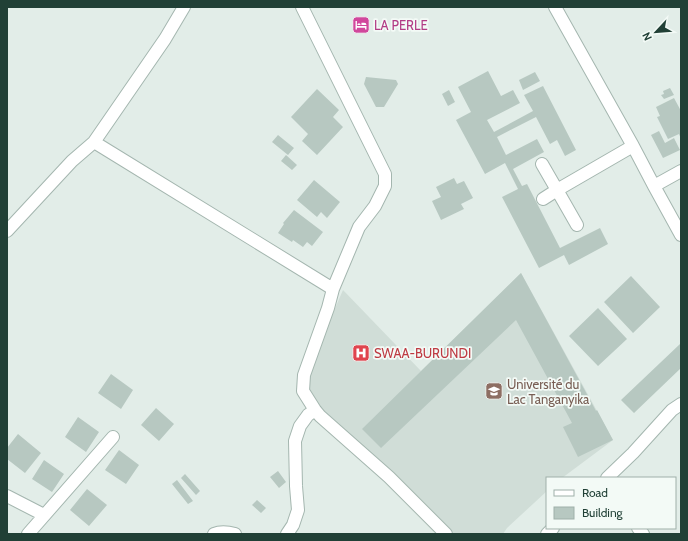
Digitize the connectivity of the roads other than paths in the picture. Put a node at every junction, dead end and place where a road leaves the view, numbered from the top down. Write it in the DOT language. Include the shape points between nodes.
graph roads {
  1 [pos="184,7"];
  2 [pos="302,7"];
  3 [pos="555,7"];
  4 [pos="94,142"];
  5 [pos="633,146"];
  6 [pos="542,164"];
  7 [pos="681,171"];
  8 [pos="654,186"];
  9 [pos="558,190"];
  10 [pos="543,199"];
  11 [pos="577,225"];
  12 [pos="7,231"];
  13 [pos="681,235"];
  14 [pos="333,289"];
  15 [pos="681,404"];
  16 [pos="315,410"];
  17 [pos="113,437"];
  18 [pos="608,477"];
  19 [pos="7,496"];
  20 [pos="44,515"];
  21 [pos="28,534"];
  22 [pos="214,534"];
  23 [pos="235,534"];
  24 [pos="287,534"];
  25 [pos="446,534"];
  1 -- 4 [label="street"];
  2 -- 14 [label="street" via="385,174 385,186 375,206 359,227"];
  3 -- 5 [label="street"];
  4 -- 12 [label="street" via="72,161"];
  4 -- 14 [label="street"];
  5 -- 8 [label="street"];
  5 -- 9 [label="street"];
  6 -- 9 [label="street"];
  7 -- 8 [label="street"];
  8 -- 13 [label="street"];
  9 -- 10 [label="street"];
  9 -- 11 [label="street"];
  14 -- 16 [label="street" via="304,375 302,392"];
  15 -- 18 [label="street" via="672,410"];
  16 -- 24 [label="street" via="300,426 295,441 298,510"];
  16 -- 25 [label="street" via="389,477"];
  17 -- 20 [label="street"];
  19 -- 20 [label="street"];
  20 -- 21 [label="street"];
  22 -- 23 [label="street"];
}
